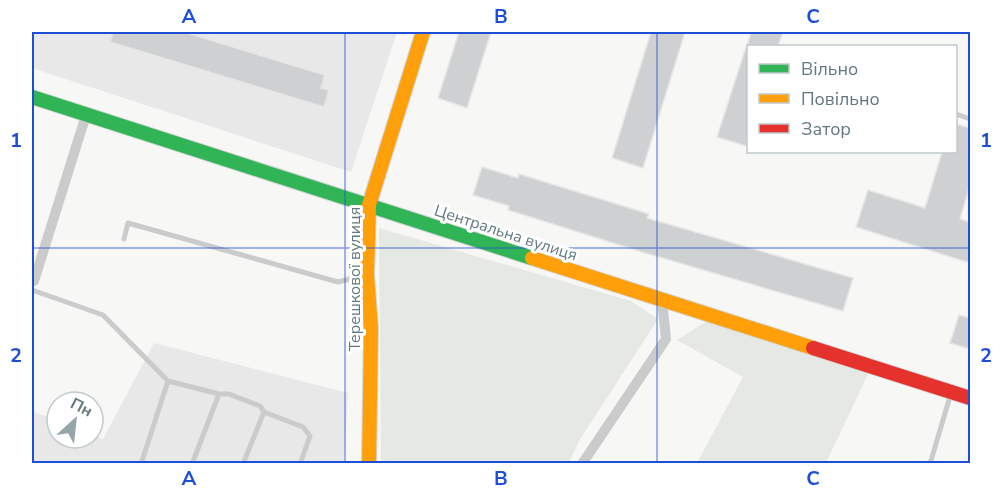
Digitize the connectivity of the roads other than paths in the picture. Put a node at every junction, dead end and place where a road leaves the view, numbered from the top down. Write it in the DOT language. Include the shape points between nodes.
graph roads {
  1 [pos="423,32"];
  2 [pos="32,97"];
  3 [pos="86,115"];
  4 [pos="369,205"];
  5 [pos="124,239"];
  6 [pos="367,275"];
  7 [pos="32,285"];
  8 [pos="662,300"];
  9 [pos="168,381"];
  10 [pos="952,392"];
  11 [pos="219,394"];
  12 [pos="970,398"];
  13 [pos="264,412"];
  14 [pos="141,464"];
  15 [pos="192,464"];
  16 [pos="243,464"];
  17 [pos="300,464"];
  18 [pos="369,464"];
  19 [pos="582,464"];
  20 [pos="930,464"];
  1 -- 4 [label="main road, Терешкової вулиця"];
  2 -- 3 [label="main road, Центральна вулиця"];
  3 -- 4 [label="main road, Центральна вулиця"];
  3 -- 7 [label="street"];
  4 -- 6 [label="main road, Терешкової вулиця"];
  4 -- 8 [label="main road, Центральна вулиця"];
  5 -- 6 [label="lane" via="128,223 338,282"];
  6 -- 18 [label="main road, Терешкової вулиця" via="371,328"];
  7 -- 9 [label="lane" via="104,315"];
  8 -- 10 [label="main road, Центральна вулиця"];
  8 -- 19 [label="street" via="666,339"];
  9 -- 11 [label="lane"];
  9 -- 14 [label="lane"];
  10 -- 12 [label="main road, Центральна вулиця"];
  10 -- 20 [label="lane"];
  11 -- 13 [label="lane" via="260,406"];
  11 -- 15 [label="lane"];
  13 -- 16 [label="lane"];
  13 -- 17 [label="lane" via="303,427 310,436"];
}
